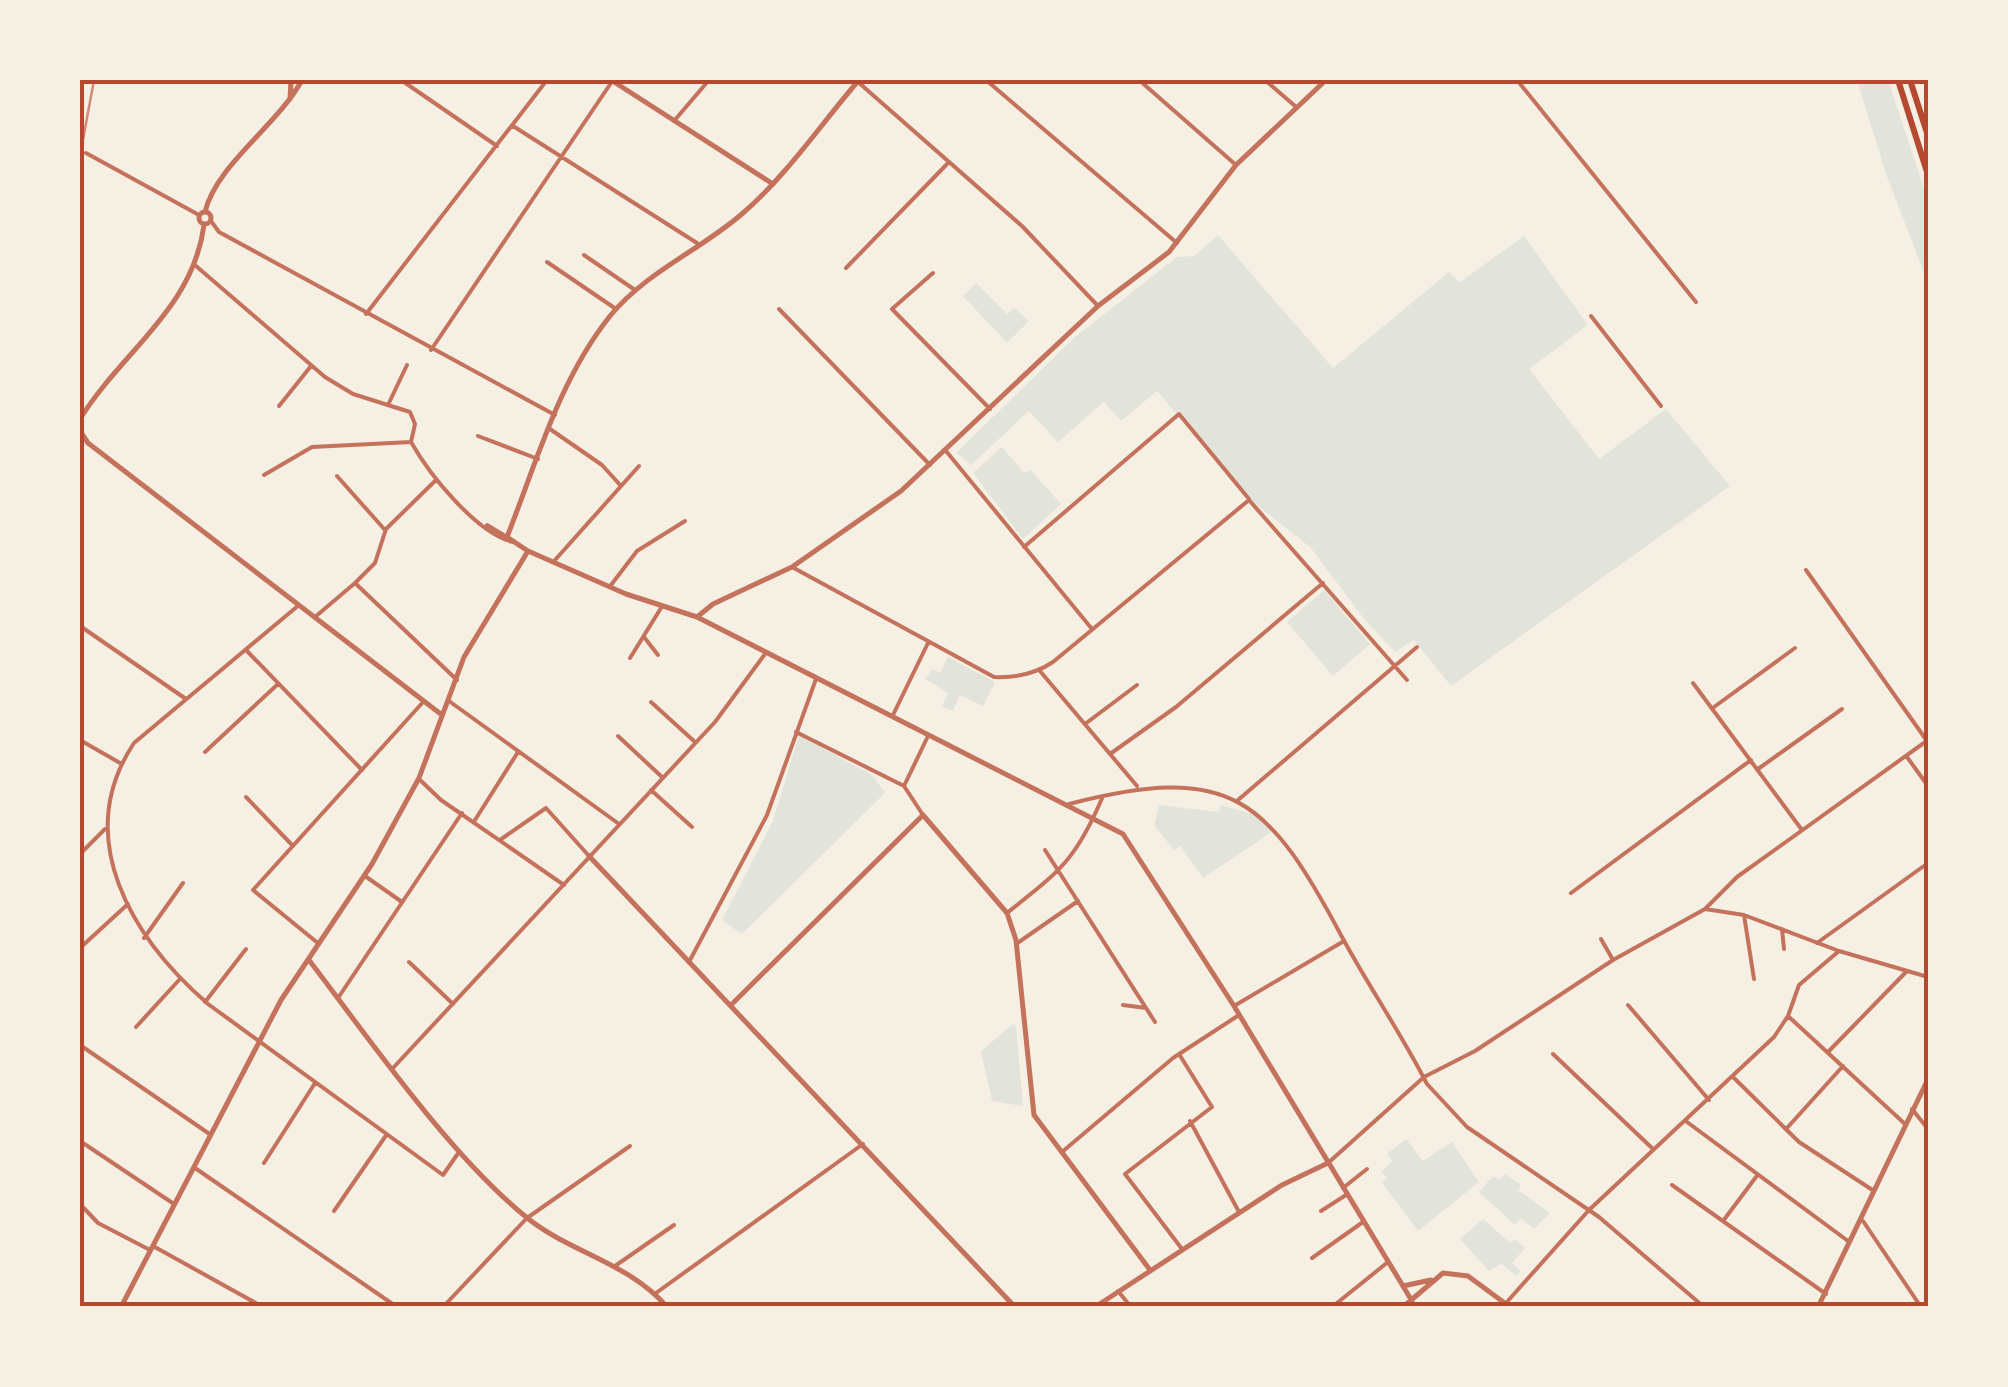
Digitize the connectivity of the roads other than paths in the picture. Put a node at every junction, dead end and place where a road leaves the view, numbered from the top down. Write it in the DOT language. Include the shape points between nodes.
graph roads {
  1 [pos="292,80"];
  2 [pos="302,80"];
  3 [pos="400,80"];
  4 [pos="546,80"];
  5 [pos="612,80"];
  6 [pos="709,80"];
  7 [pos="986,80"];
  8 [pos="1139,80"];
  9 [pos="1265,80"];
  10 [pos="1326,80"];
  11 [pos="1517,80"];
  12 [pos="1898,80"];
  13 [pos="1910,80"];
  14 [pos="858,81"];
  15 [pos="290,102"];
  16 [pos="1295,106"];
  17 [pos="674,120"];
  18 [pos="513,126"];
  19 [pos="1928,136"];
  20 [pos="497,146"];
  21 [pos="86,153"];
  22 [pos="561,156"];
  23 [pos="949,162"];
  24 [pos="1236,164"];
  25 [pos="1928,174"];
  26 [pos="773,184"];
  27 [pos="202,214"];
  28 [pos="208,223"];
  29 [pos="697,243"];
  30 [pos="1177,243"];
  31 [pos="584,255"];
  32 [pos="547,262"];
  33 [pos="196,266"];
  34 [pos="846,268"];
  35 [pos="933,273"];
  36 [pos="636,290"];
  37 [pos="1696,302"];
  38 [pos="1096,304"];
  39 [pos="616,309"];
  40 [pos="779,309"];
  41 [pos="366,314"];
  42 [pos="1591,316"];
  43 [pos="431,350"];
  44 [pos="407,365"];
  45 [pos="311,366"];
  46 [pos="388,405"];
  47 [pos="279,406"];
  48 [pos="1661,406"];
  49 [pos="990,410"];
  50 [pos="554,415"];
  51 [pos="80,419"];
  52 [pos="550,428"];
  53 [pos="80,431"];
  54 [pos="478,436"];
  55 [pos="411,442"];
  56 [pos="946,451"];
  57 [pos="538,459"];
  58 [pos="639,466"];
  59 [pos="930,466"];
  60 [pos="264,475"];
  61 [pos="337,476"];
  62 [pos="436,480"];
  63 [pos="621,486"];
  64 [pos="1247,500"];
  65 [pos="685,521"];
  66 [pos="483,522"];
  67 [pos="385,530"];
  68 [pos="506,536"];
  69 [pos="515,542"];
  70 [pos="1024,547"];
  71 [pos="528,551"];
  72 [pos="555,560"];
  73 [pos="792,566"];
  74 [pos="1806,570"];
  75 [pos="1323,582"];
  76 [pos="355,583"];
  77 [pos="610,586"];
  78 [pos="300,605"];
  79 [pos="661,608"];
  80 [pos="315,617"];
  81 [pos="697,617"];
  82 [pos="1093,630"];
  83 [pos="80,632"];
  84 [pos="644,637"];
  85 [pos="928,643"];
  86 [pos="1417,647"];
  87 [pos="1795,648"];
  88 [pos="247,650"];
  89 [pos="765,654"];
  90 [pos="658,656"];
  91 [pos="630,658"];
  92 [pos="1395,666"];
  93 [pos="1040,670"];
  94 [pos="458,680"];
  95 [pos="816,680"];
  96 [pos="1407,680"];
  97 [pos="1693,683"];
  98 [pos="278,684"];
  99 [pos="1137,685"];
  100 [pos="186,700"];
  101 [pos="449,700"];
  102 [pos="424,701"];
  103 [pos="651,702"];
  104 [pos="1712,708"];
  105 [pos="1842,708"];
  106 [pos="442,715"];
  107 [pos="892,718"];
  108 [pos="1086,724"];
  109 [pos="794,732"];
  110 [pos="618,736"];
  111 [pos="928,736"];
  112 [pos="80,740"];
  113 [pos="1928,740"];
  114 [pos="695,742"];
  115 [pos="204,752"];
  116 [pos="518,752"];
  117 [pos="1110,754"];
  118 [pos="1906,756"];
  119 [pos="1751,760"];
  120 [pos="120,764"];
  121 [pos="1758,769"];
  122 [pos="362,770"];
  123 [pos="662,777"];
  124 [pos="419,778"];
  125 [pos="904,786"];
  126 [pos="1928,786"];
  127 [pos="1138,788"];
  128 [pos="651,790"];
  129 [pos="1104,795"];
  130 [pos="246,797"];
  131 [pos="1238,800"];
  132 [pos="1068,804"];
  133 [pos="462,814"];
  134 [pos="923,815"];
  135 [pos="1096,818"];
  136 [pos="474,822"];
  137 [pos="620,824"];
  138 [pos="692,827"];
  139 [pos="105,829"];
  140 [pos="1802,830"];
  141 [pos="500,840"];
  142 [pos="293,846"];
  143 [pos="1045,850"];
  144 [pos="80,854"];
  145 [pos="589,856"];
  146 [pos="1928,863"];
  147 [pos="1059,872"];
  148 [pos="365,876"];
  149 [pos="184,883"];
  150 [pos="564,884"];
  151 [pos="1571,893"];
  152 [pos="1078,901"];
  153 [pos="402,902"];
  154 [pos="128,904"];
  155 [pos="1705,909"];
  156 [pos="1007,913"];
  157 [pos="1744,915"];
  158 [pos="1782,929"];
  159 [pos="144,938"];
  160 [pos="1600,939"];
  161 [pos="1344,940"];
  162 [pos="1817,943"];
  163 [pos="320,944"];
  164 [pos="1016,944"];
  165 [pos="80,948"];
  166 [pos="246,949"];
  167 [pos="1784,949"];
  168 [pos="1839,951"];
  169 [pos="309,960"];
  170 [pos="1614,960"];
  171 [pos="409,962"];
  172 [pos="689,962"];
  173 [pos="1906,972"];
  174 [pos="1928,977"];
  175 [pos="1754,979"];
  176 [pos="179,980"];
  177 [pos="338,998"];
  178 [pos="205,1002"];
  179 [pos="453,1004"];
  180 [pos="1123,1005"];
  181 [pos="1628,1005"];
  182 [pos="731,1006"];
  183 [pos="1234,1006"];
  184 [pos="1146,1008"];
  185 [pos="1239,1015"];
  186 [pos="1788,1016"];
  187 [pos="1155,1022"];
  188 [pos="136,1027"];
  189 [pos="259,1041"];
  190 [pos="80,1044"];
  191 [pos="1828,1051"];
  192 [pos="1179,1054"];
  193 [pos="1553,1054"];
  194 [pos="1843,1066"];
  195 [pos="392,1068"];
  196 [pos="1424,1077"];
  197 [pos="1733,1077"];
  198 [pos="1928,1079"];
  199 [pos="315,1082"];
  200 [pos="1709,1100"];
  201 [pos="1912,1109"];
  202 [pos="1190,1121"];
  203 [pos="1686,1122"];
  204 [pos="1905,1124"];
  205 [pos="1787,1128"];
  206 [pos="1928,1130"];
  207 [pos="387,1134"];
  208 [pos="211,1135"];
  209 [pos="80,1141"];
  210 [pos="863,1144"];
  211 [pos="630,1146"];
  212 [pos="1653,1149"];
  213 [pos="461,1150"];
  214 [pos="1062,1152"];
  215 [pos="264,1163"];
  216 [pos="1328,1163"];
  217 [pos="194,1167"];
  218 [pos="1367,1169"];
  219 [pos="1756,1177"];
  220 [pos="1672,1186"];
  221 [pos="1874,1191"];
  222 [pos="1345,1192"];
  223 [pos="80,1204"];
  224 [pos="174,1204"];
  225 [pos="1589,1210"];
  226 [pos="334,1211"];
  227 [pos="1239,1212"];
  228 [pos="1321,1212"];
  229 [pos="527,1218"];
  230 [pos="1863,1221"];
  231 [pos="1363,1222"];
  232 [pos="1722,1222"];
  233 [pos="674,1225"];
  234 [pos="1851,1244"];
  235 [pos="151,1248"];
  236 [pos="1182,1249"];
  237 [pos="1312,1258"];
  238 [pos="1388,1262"];
  239 [pos="615,1266"];
  240 [pos="1150,1270"];
  241 [pos="1434,1280"];
  242 [pos="1402,1286"];
  243 [pos="1118,1292"];
  244 [pos="655,1294"];
  245 [pos="1826,1294"];
  246 [pos="1414,1304"];
  247 [pos="1508,1305"];
  248 [pos="121,1307"];
  249 [pos="263,1307"];
  250 [pos="397,1307"];
  251 [pos="443,1307"];
  252 [pos="666,1307"];
  253 [pos="1016,1307"];
  254 [pos="1095,1307"];
  255 [pos="1131,1307"];
  256 [pos="1332,1307"];
  257 [pos="1403,1307"];
  258 [pos="1704,1307"];
  259 [pos="1818,1307"];
  260 [pos="1920,1307"];
  1 -- 15 [label="street"];
  2 -- 15 [label="street"];
  3 -- 20 [label="street"];
  4 -- 18 [label="street"];
  5 -- 17 [label="street"];
  5 -- 22 [label="street"];
  6 -- 17 [label="street"];
  7 -- 30 [label="street"];
  8 -- 24 [label="street"];
  9 -- 16 [label="street"];
  10 -- 16 [label="street"];
  11 -- 37 [label="street"];
  12 -- 25 [label="highway"];
  13 -- 19 [label="highway"];
  14 -- 23 [label="street"];
  14 -- 26 [label="street"];
  15 -- 27 [label="street" via="216,186"];
  16 -- 24 [label="street"];
  17 -- 26 [label="street"];
  18 -- 20 [label="street"];
  18 -- 22 [label="street"];
  20 -- 41 [label="street"];
  21 -- 27 [label="street"];
  22 -- 29 [label="street"];
  22 -- 43 [label="street"];
  23 -- 34 [label="street"];
  23 -- 38 [label="street"];
  24 -- 30 [label="street"];
  26 -- 29 [label="street"];
  27 -- 28 [label="street"];
  27 -- 28 [label="street"];
  28 -- 33 [label="street"];
  28 -- 41 [label="street"];
  29 -- 36 [label="street"];
  30 -- 38 [label="street"];
  31 -- 36 [label="street"];
  32 -- 39 [label="street"];
  33 -- 45 [label="street"];
  33 -- 51 [label="street"];
  35 -- 49 [label="street" via="892,308"];
  36 -- 39 [label="street"];
  38 -- 49 [label="street"];
  39 -- 50 [label="street" via="564,386"];
  40 -- 59 [label="street"];
  41 -- 43 [label="street"];
  42 -- 48 [label="street"];
  43 -- 50 [label="street"];
  44 -- 46 [label="street"];
  45 -- 46 [label="street" via="353,394"];
  45 -- 47 [label="street"];
  46 -- 55 [label="street" via="410,412"];
  49 -- 56 [label="street"];
  50 -- 52 [label="street"];
  52 -- 57 [label="street"];
  52 -- 63 [label="street" via="602,464"];
  53 -- 78 [label="street"];
  54 -- 57 [label="street"];
  55 -- 60 [label="street" via="312,447"];
  55 -- 62 [label="street"];
  56 -- 59 [label="street"];
  56 -- 70 [label="street"];
  57 -- 68 [label="street"];
  58 -- 63 [label="street"];
  59 -- 73 [label="street"];
  61 -- 67 [label="street"];
  62 -- 66 [label="street"];
  62 -- 67 [label="street"];
  63 -- 72 [label="street"];
  64 -- 70 [label="street" via="1180,414"];
  64 -- 75 [label="street"];
  64 -- 82 [label="street"];
  65 -- 77 [label="street" via="637,551"];
  66 -- 68 [label="street"];
  66 -- 69 [label="street"];
  67 -- 76 [label="street" via="375,563"];
  68 -- 69 [label="street"];
  69 -- 71 [label="street"];
  70 -- 82 [label="street"];
  71 -- 72 [label="street"];
  71 -- 94 [label="street" via="464,657"];
  72 -- 77 [label="street"];
  73 -- 81 [label="street"];
  73 -- 85 [label="street"];
  74 -- 113 [label="street"];
  75 -- 92 [label="street"];
  75 -- 117 [label="street" via="1176,708"];
  76 -- 80 [label="street"];
  76 -- 94 [label="street"];
  77 -- 79 [label="street"];
  78 -- 80 [label="street"];
  78 -- 88 [label="street"];
  79 -- 81 [label="street"];
  79 -- 84 [label="street"];
  80 -- 102 [label="street"];
  81 -- 89 [label="street"];
  82 -- 93 [label="street"];
  83 -- 100 [label="street" via="84,628"];
  84 -- 90 [label="street"];
  84 -- 91 [label="street"];
  85 -- 93 [label="street" via="994,677"];
  85 -- 107 [label="street"];
  86 -- 92 [label="street"];
  87 -- 104 [label="street"];
  88 -- 98 [label="street"];
  88 -- 100 [label="street"];
  89 -- 95 [label="street"];
  89 -- 114 [label="street"];
  92 -- 96 [label="street"];
  92 -- 131 [label="street"];
  93 -- 108 [label="street"];
  94 -- 101 [label="street"];
  95 -- 107 [label="street"];
  95 -- 109 [label="street"];
  97 -- 104 [label="street"];
  98 -- 115 [label="street"];
  98 -- 122 [label="street"];
  99 -- 108 [label="street"];
  100 -- 120 [label="street" via="134,742"];
  101 -- 106 [label="street"];
  101 -- 116 [label="street"];
  102 -- 106 [label="street"];
  102 -- 122 [label="street"];
  103 -- 114 [label="street"];
  104 -- 119 [label="street"];
  105 -- 121 [label="street"];
  106 -- 124 [label="street"];
  107 -- 111 [label="street"];
  108 -- 117 [label="street"];
  109 -- 125 [label="street"];
  109 -- 172 [label="street" via="767,815"];
  110 -- 123 [label="street"];
  111 -- 125 [label="street"];
  111 -- 132 [label="street"];
  112 -- 120 [label="street"];
  113 -- 118 [label="street"];
  114 -- 123 [label="street"];
  116 -- 136 [label="street"];
  116 -- 137 [label="street"];
  117 -- 127 [label="street"];
  118 -- 126 [label="street"];
  118 -- 140 [label="street"];
  119 -- 121 [label="street"];
  119 -- 151 [label="street"];
  120 -- 139 [label="street"];
  121 -- 140 [label="street"];
  122 -- 142 [label="street"];
  123 -- 128 [label="street"];
  124 -- 133 [label="street"];
  124 -- 148 [label="street"];
  125 -- 134 [label="street"];
  127 -- 129 [label="street"];
  127 -- 131 [label="street"];
  128 -- 137 [label="street"];
  128 -- 138 [label="street"];
  129 -- 132 [label="street"];
  129 -- 135 [label="street"];
  130 -- 142 [label="street"];
  131 -- 161 [label="street" via="1265,817 1287,843"];
  132 -- 135 [label="street"];
  133 -- 136 [label="street"];
  133 -- 153 [label="street"];
  134 -- 156 [label="street"];
  134 -- 182 [label="street"];
  135 -- 147 [label="street"];
  135 -- 183 [label="street" via="1129,842"];
  136 -- 141 [label="street"];
  137 -- 145 [label="street"];
  139 -- 144 [label="street"];
  139 -- 154 [label="street"];
  140 -- 155 [label="street"];
  141 -- 145 [label="street" via="546,808"];
  141 -- 150 [label="street"];
  142 -- 163 [label="street" via="253,890"];
  143 -- 147 [label="street"];
  145 -- 150 [label="street"];
  145 -- 172 [label="street"];
  146 -- 162 [label="street"];
  147 -- 152 [label="street"];
  147 -- 156 [label="street"];
  148 -- 153 [label="street"];
  148 -- 163 [label="street"];
  149 -- 159 [label="street"];
  150 -- 179 [label="street"];
  152 -- 164 [label="street"];
  152 -- 184 [label="street"];
  153 -- 177 [label="street"];
  154 -- 159 [label="street"];
  154 -- 165 [label="street"];
  155 -- 157 [label="street"];
  155 -- 170 [label="street"];
  156 -- 164 [label="street"];
  157 -- 158 [label="street"];
  157 -- 175 [label="street"];
  158 -- 162 [label="street"];
  158 -- 167 [label="street"];
  159 -- 176 [label="street"];
  160 -- 170 [label="street"];
  161 -- 183 [label="street"];
  161 -- 196 [label="street"];
  162 -- 168 [label="street"];
  163 -- 169 [label="street"];
  164 -- 214 [label="street" via="1034,1115"];
  166 -- 178 [label="street"];
  168 -- 173 [label="street"];
  168 -- 186 [label="street" via="1799,985"];
  169 -- 177 [label="street"];
  169 -- 189 [label="street"];
  170 -- 196 [label="street"];
  171 -- 179 [label="street"];
  172 -- 182 [label="street"];
  173 -- 174 [label="street"];
  173 -- 191 [label="street"];
  176 -- 178 [label="street"];
  176 -- 188 [label="street"];
  177 -- 195 [label="street"];
  178 -- 189 [label="street"];
  179 -- 195 [label="street"];
  180 -- 184 [label="street"];
  181 -- 200 [label="street"];
  182 -- 210 [label="street"];
  183 -- 185 [label="street"];
  184 -- 187 [label="street"];
  185 -- 192 [label="street"];
  185 -- 216 [label="street"];
  186 -- 191 [label="street"];
  186 -- 197 [label="street"];
  189 -- 199 [label="street"];
  189 -- 208 [label="street"];
  190 -- 208 [label="street"];
  191 -- 194 [label="street"];
  192 -- 202 [label="street" via="1212,1107"];
  192 -- 214 [label="street"];
  193 -- 212 [label="street"];
  194 -- 204 [label="street"];
  194 -- 205 [label="street"];
  195 -- 213 [label="street"];
  196 -- 216 [label="street"];
  196 -- 225 [label="street" via="1467,1127"];
  197 -- 200 [label="street"];
  197 -- 205 [label="street"];
  198 -- 201 [label="street"];
  199 -- 207 [label="street"];
  199 -- 215 [label="street"];
  200 -- 203 [label="street"];
  201 -- 204 [label="street"];
  201 -- 206 [label="street"];
  202 -- 227 [label="street"];
  202 -- 236 [label="street" via="1125,1174"];
  203 -- 212 [label="street"];
  203 -- 219 [label="street"];
  204 -- 221 [label="street"];
  205 -- 221 [label="street"];
  207 -- 213 [label="street" via="443,1175"];
  207 -- 226 [label="street"];
  208 -- 217 [label="street"];
  209 -- 224 [label="street"];
  210 -- 244 [label="street"];
  210 -- 253 [label="street"];
  211 -- 229 [label="street"];
  212 -- 225 [label="street"];
  213 -- 229 [label="street"];
  214 -- 240 [label="street"];
  216 -- 222 [label="street"];
  216 -- 227 [label="street"];
  217 -- 224 [label="street"];
  217 -- 250 [label="street"];
  218 -- 222 [label="street"];
  219 -- 232 [label="street"];
  219 -- 234 [label="street"];
  220 -- 232 [label="street"];
  221 -- 230 [label="street"];
  222 -- 228 [label="street"];
  222 -- 231 [label="street"];
  223 -- 235 [label="street" via="98,1224"];
  224 -- 235 [label="street"];
  225 -- 247 [label="street"];
  225 -- 258 [label="street"];
  227 -- 236 [label="street"];
  229 -- 239 [label="street"];
  229 -- 251 [label="street"];
  230 -- 234 [label="street"];
  230 -- 260 [label="street"];
  231 -- 237 [label="street"];
  231 -- 238 [label="street"];
  232 -- 245 [label="street"];
  233 -- 239 [label="street"];
  234 -- 245 [label="street"];
  235 -- 248 [label="street"];
  235 -- 249 [label="street"];
  236 -- 240 [label="street"];
  238 -- 242 [label="street"];
  238 -- 256 [label="street"];
  239 -- 244 [label="street"];
  240 -- 243 [label="street"];
  241 -- 242 [label="street"];
  241 -- 246 [label="street"];
  241 -- 247 [label="street" via="1442,1274 1468,1276"];
  242 -- 246 [label="street"];
  243 -- 254 [label="street"];
  243 -- 255 [label="street"];
  244 -- 252 [label="street"];
  245 -- 259 [label="street"];
  246 -- 257 [label="street"];
}
